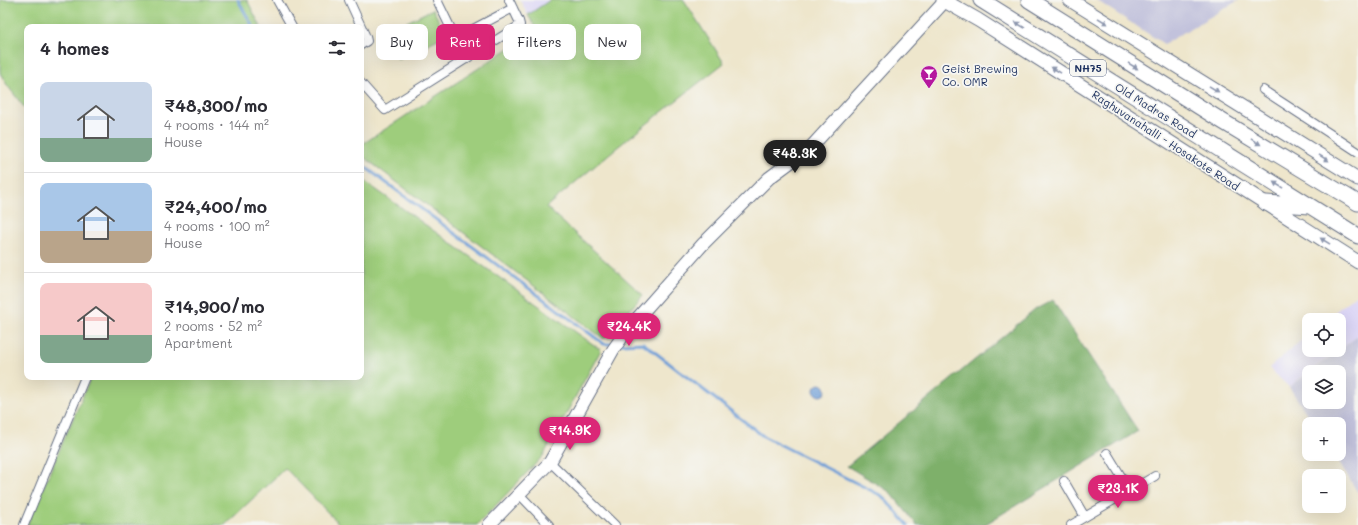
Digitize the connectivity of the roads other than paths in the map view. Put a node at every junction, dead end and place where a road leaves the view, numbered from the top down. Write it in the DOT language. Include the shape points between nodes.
graph roads {
  1 [pos="277,0"];
  2 [pos="349,0"];
  3 [pos="437,0"];
  4 [pos="509,0"];
  5 [pos="944,0"];
  6 [pos="981,0"];
  7 [pos="1029,0"];
  8 [pos="1070,0"];
  9 [pos="513,8"];
  10 [pos="290,24"];
  11 [pos="360,24"];
  12 [pos="364,33"];
  13 [pos="364,43"];
  14 [pos="364,86"];
  15 [pos="1263,90"];
  16 [pos="1358,152"];
  17 [pos="1358,179"];
  18 [pos="1358,203"];
  19 [pos="1266,204"];
  20 [pos="1311,206"];
  21 [pos="1358,236"];
  22 [pos="1358,262"];
  23 [pos="84,380"];
  24 [pos="1107,453"];
  25 [pos="550,462"];
  26 [pos="1155,476"];
  27 [pos="1064,480"];
  28 [pos="1130,491"];
  29 [pos="519,494"];
  30 [pos="1085,517"];
  31 [pos="24,525"];
  32 [pos="489,525"];
  33 [pos="549,525"];
  34 [pos="615,525"];
  35 [pos="1071,525"];
  1 -- 10 [label="street"];
  2 -- 11 [label="street"];
  3 -- 9 [label="street" via="454,35 458,37"];
  4 -- 9 [label="street"];
  19 -- 5 [label="main road, Raghuvanahalli - Hosakote Road, one-way"];
  5 -- 25 [label="main road" via="811,147 769,178 703,244 627,330 613,350"];
  20 -- 6 [label="highway, Old Madras Road / NH75, one-way"];
  7 -- 18 [label="highway, NH75, one-way" via="1222,122"];
  8 -- 17 [label="main road, one-way"];
  9 -- 14 [label="street" via="520,25 385,110"];
  12 -- 13 [label="street" via="367,41"];
  15 -- 16 [label="street"];
  19 -- 20 [label="highway"];
  22 -- 19 [label="main road, Raghuvanahalli - Hosakote Road, one-way"];
  20 -- 21 [label="highway, NH75"];
  23 -- 31 [label="street"];
  24 -- 28 [label="street"];
  25 -- 29 [label="main road"];
  25 -- 34 [label="street"];
  26 -- 28 [label="street"];
  27 -- 30 [label="street"];
  28 -- 30 [label="street"];
  29 -- 32 [label="main road"];
  29 -- 33 [label="street"];
  30 -- 35 [label="street"];
}
